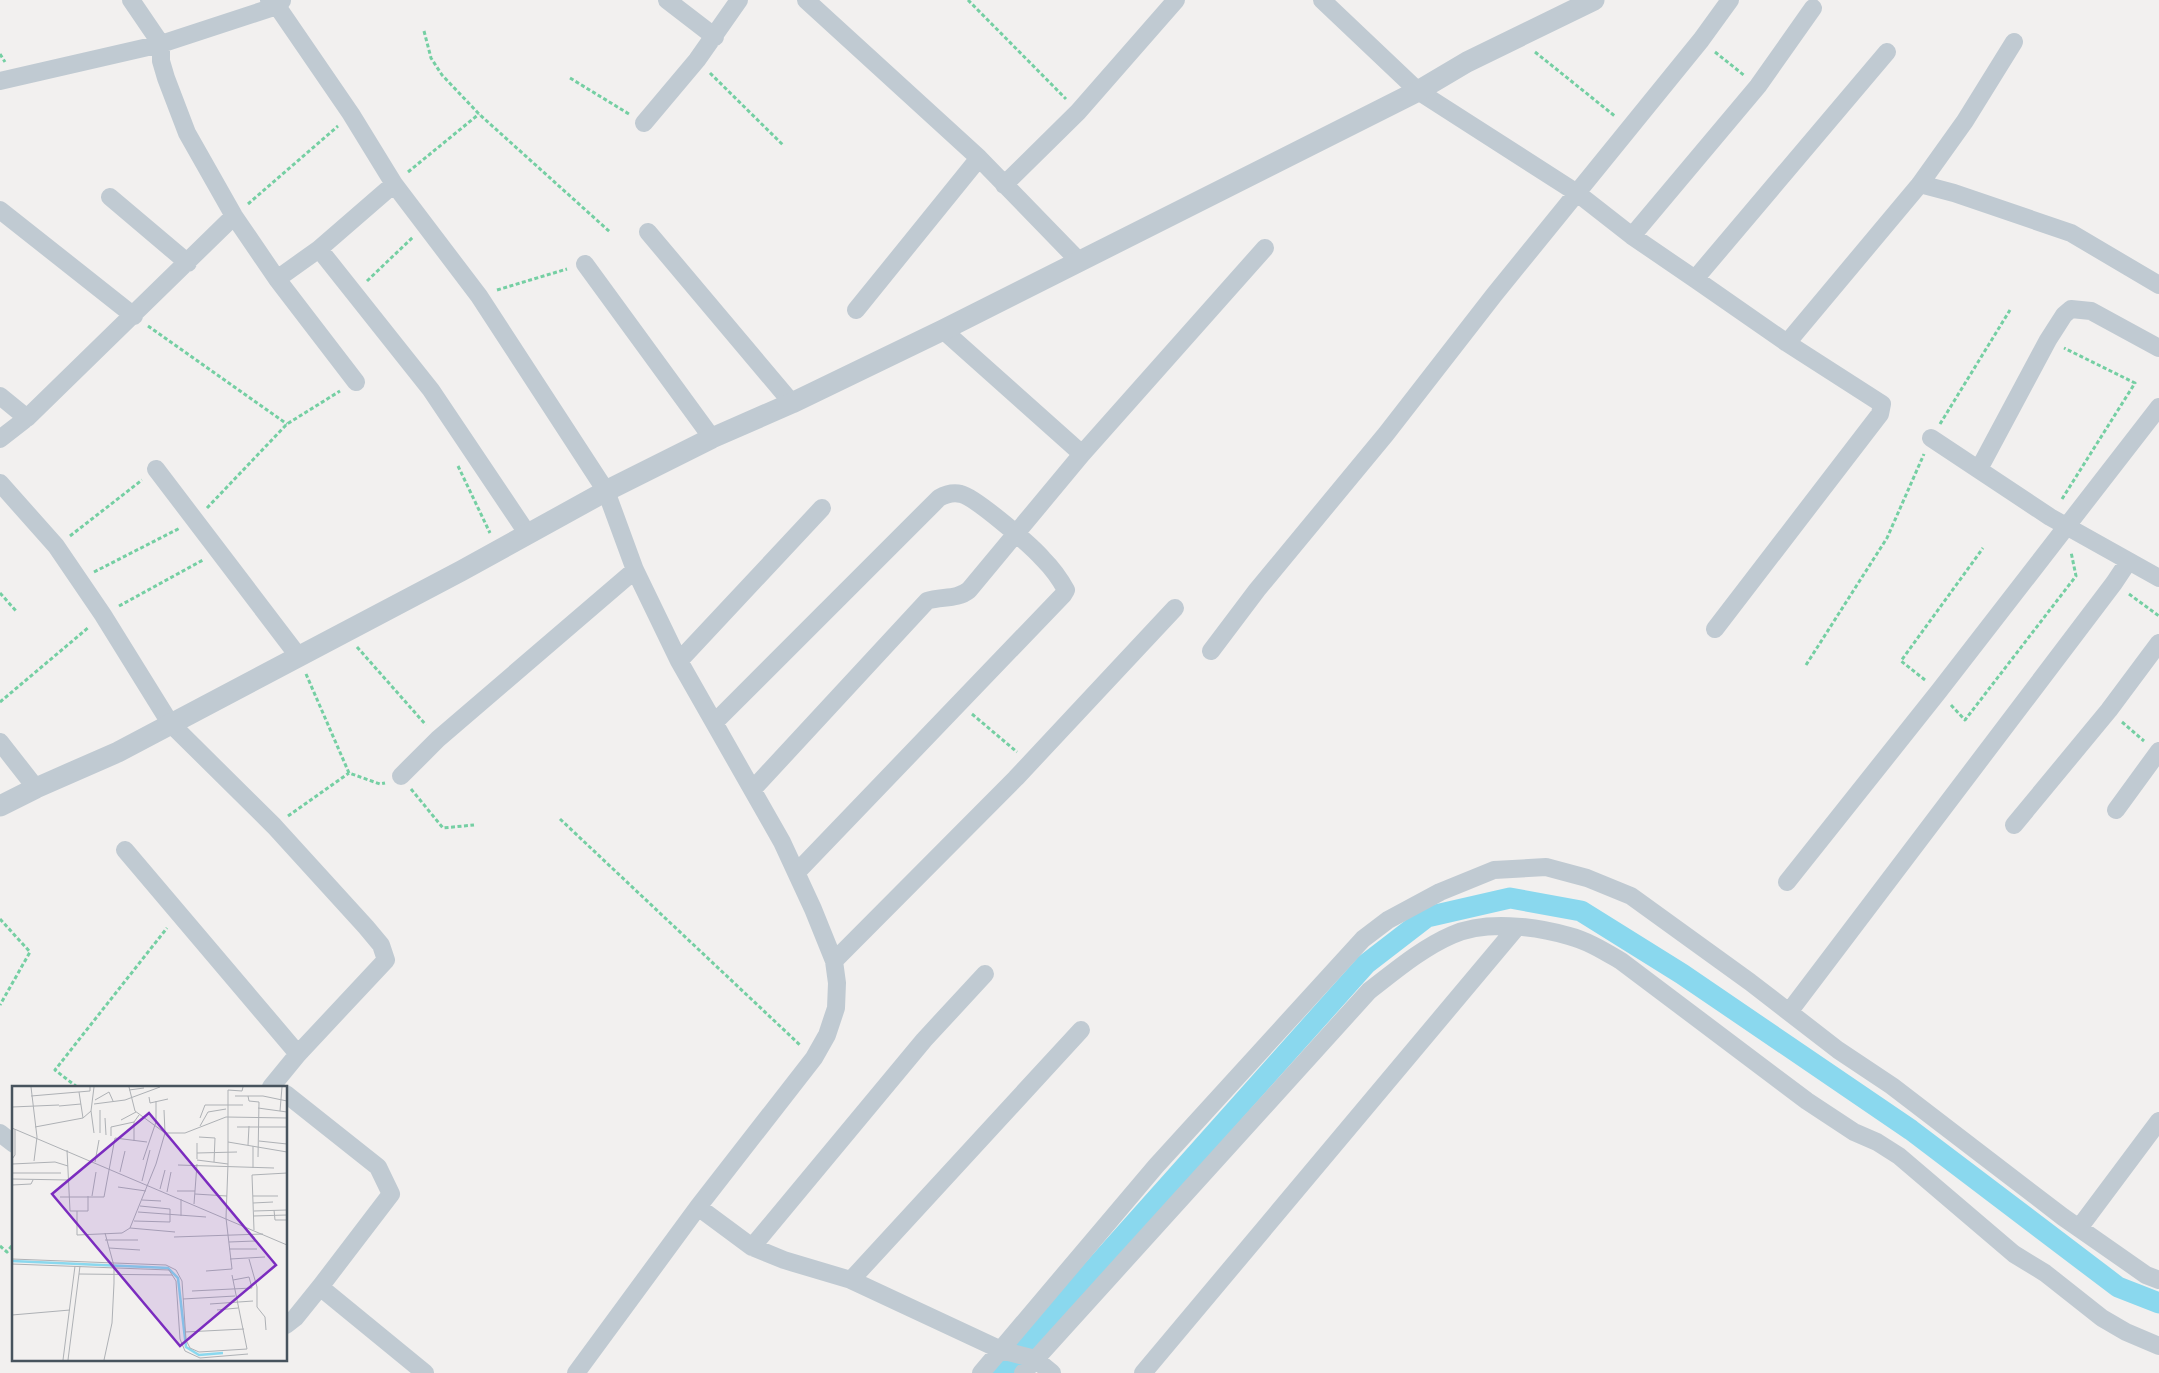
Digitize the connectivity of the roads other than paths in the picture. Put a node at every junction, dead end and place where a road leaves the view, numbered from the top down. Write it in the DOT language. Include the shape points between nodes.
graph roads {
  1 [pos="131,0"];
  2 [pos="667,0"];
  3 [pos="739,0"];
  4 [pos="806,0"];
  5 [pos="1176,0"];
  6 [pos="1322,0"];
  7 [pos="1594,0"];
  8 [pos="1730,0"];
  9 [pos="276,2"];
  10 [pos="1813,8"];
  11 [pos="715,37"];
  12 [pos="2014,42"];
  13 [pos="161,44"];
  14 [pos="1887,52"];
  15 [pos="0,81"];
  16 [pos="1418,91"];
  17 [pos="644,123"];
  18 [pos="979,158"];
  19 [pos="394,184"];
  20 [pos="1920,184"];
  21 [pos="1004,185"];
  22 [pos="1577,193"];
  23 [pos="110,197"];
  24 [pos="0,210"];
  25 [pos="234,216"];
  26 [pos="648,232"];
  27 [pos="1632,236"];
  28 [pos="319,248"];
  29 [pos="1265,248"];
  30 [pos="1079,261"];
  31 [pos="188,263"];
  32 [pos="586,264"];
  33 [pos="277,280"];
  34 [pos="1695,280"];
  35 [pos="2159,285"];
  36 [pos="856,310"];
  37 [pos="134,316"];
  38 [pos="943,330"];
  39 [pos="1787,343"];
  40 [pos="2159,348"];
  41 [pos="356,382"];
  42 [pos="0,396"];
  43 [pos="792,403"];
  44 [pos="2159,407"];
  45 [pos="27,418"];
  46 [pos="712,438"];
  47 [pos="1931,438"];
  48 [pos="0,439"];
  49 [pos="1082,454"];
  50 [pos="156,469"];
  51 [pos="1979,469"];
  52 [pos="0,483"];
  53 [pos="606,490"];
  54 [pos="822,508"];
  55 [pos="2058,522"];
  56 [pos="527,533"];
  57 [pos="1015,534"];
  58 [pos="2128,562"];
  59 [pos="636,570"];
  60 [pos="2159,578"];
  61 [pos="1175,608"];
  62 [pos="1715,629"];
  63 [pos="2159,643"];
  64 [pos="1210,651"];
  65 [pos="299,657"];
  66 [pos="679,662"];
  67 [pos="715,722"];
  68 [pos="170,724"];
  69 [pos="0,742"];
  70 [pos="2158,752"];
  71 [pos="401,776"];
  72 [pos="36,788"];
  73 [pos="753,789"];
  74 [pos="0,806"];
  75 [pos="2116,810"];
  76 [pos="2014,825"];
  77 [pos="125,850"];
  78 [pos="797,872"];
  79 [pos="1787,882"];
  80 [pos="1517,927"];
  81 [pos="834,961"];
  82 [pos="985,974"];
  83 [pos="1789,1012"];
  84 [pos="1080,1030"];
  85 [pos="298,1054"];
  86 [pos="278,1086"];
  87 [pos="288,1097"];
  88 [pos="2159,1121"];
  89 [pos="698,1207"];
  90 [pos="2079,1228"];
  91 [pos="752,1248"];
  92 [pos="851,1280"];
  93 [pos="2159,1280"];
  94 [pos="320,1287"];
  95 [pos="288,1323"];
  96 [pos="2159,1346"];
  97 [pos="1001,1350"];
  98 [pos="1035,1359"];
  99 [pos="425,1373"];
  100 [pos="576,1373"];
  101 [pos="981,1373"];
  102 [pos="1024,1373"];
  103 [pos="1052,1373"];
  104 [pos="1143,1373"];
  1 -- 13 [label="street"];
  2 -- 11 [label="street"];
  3 -- 11 [label="street"];
  4 -- 18 [label="street"];
  5 -- 21 [label="street" via="1078,112"];
  6 -- 16 [label="street"];
  7 -- 16 [label="street" via="1467,62"];
  8 -- 22 [label="street"];
  9 -- 13 [label="street"];
  9 -- 19 [label="street"];
  10 -- 27 [label="street" via="1758,86"];
  11 -- 17 [label="street"];
  12 -- 20 [label="street" via="1965,121"];
  13 -- 15 [label="street"];
  13 -- 25 [label="street" via="161,61 187,133"];
  14 -- 34 [label="street"];
  16 -- 22 [label="street"];
  16 -- 30 [label="street"];
  18 -- 21 [label="street"];
  18 -- 36 [label="street"];
  19 -- 28 [label="street"];
  19 -- 53 [label="street" via="479,296"];
  20 -- 35 [label="street" via="2071,233"];
  20 -- 39 [label="street"];
  21 -- 30 [label="street"];
  22 -- 27 [label="street"];
  22 -- 64 [label="street"];
  23 -- 31 [label="street"];
  24 -- 37 [label="street"];
  25 -- 31 [label="street"];
  25 -- 33 [label="street"];
  26 -- 43 [label="street"];
  27 -- 34 [label="street"];
  28 -- 33 [label="street"];
  28 -- 56 [label="street" via="431,390"];
  29 -- 49 [label="street"];
  30 -- 38 [label="street"];
  31 -- 37 [label="street"];
  32 -- 46 [label="street"];
  33 -- 41 [label="street"];
  34 -- 39 [label="street"];
  37 -- 45 [label="street"];
  38 -- 43 [label="street"];
  38 -- 49 [label="street"];
  39 -- 62 [label="street" via="1882,404 1883,408"];
  40 -- 51 [label="street" via="2091,312 2071,308 2048,340"];
  42 -- 45 [label="street"];
  43 -- 46 [label="street"];
  44 -- 55 [label="street"];
  45 -- 48 [label="street"];
  46 -- 53 [label="street"];
  47 -- 51 [label="street"];
  49 -- 57 [label="street"];
  50 -- 65 [label="street"];
  51 -- 55 [label="street"];
  52 -- 68 [label="street" via="56,546"];
  53 -- 56 [label="street"];
  53 -- 59 [label="street"];
  54 -- 66 [label="street"];
  55 -- 58 [label="street"];
  55 -- 79 [label="street" via="1939,691"];
  56 -- 65 [label="street"];
  57 -- 67 [label="street" via="970,498 953,493 939,498"];
  57 -- 73 [label="street" via="969,590 959,596 927,601"];
  57 -- 78 [label="street" via="1043,558 1066,590"];
  58 -- 60 [label="street"];
  58 -- 83 [label="street"];
  59 -- 66 [label="street"];
  59 -- 71 [label="street" via="438,739"];
  61 -- 81 [label="street" via="1030,762"];
  63 -- 76 [label="street" via="2109,710"];
  65 -- 68 [label="street"];
  66 -- 67 [label="street"];
  67 -- 73 [label="street"];
  68 -- 72 [label="street" via="118,752"];
  68 -- 85 [label="street" via="274,826 381,945 386,960"];
  69 -- 72 [label="street"];
  70 -- 75 [label="street"];
  72 -- 74 [label="street"];
  73 -- 78 [label="street"];
  77 -- 85 [label="street"];
  78 -- 81 [label="street"];
  80 -- 96 [label="street" via="1569,936 1621,961 1807,1101 1899,1156 2014,1254 2045,1272 2102,1318"];
  80 -- 98 [label="street" via="1475,927 1452,935 1405,963 1369,991"];
  80 -- 104 [label="street"];
  81 -- 89 [label="street" via="836,1008 827,1035 814,1058"];
  82 -- 91 [label="street" via="924,1040"];
  83 -- 90 [label="street"];
  83 -- 97 [label="street" via="1638,901 1586,878 1546,867 1494,870 1440,892 1388,920 1363,939 1156,1166"];
  84 -- 92 [label="street"];
  85 -- 86 [label="street"];
  87 -- 94 [label="street" via="378,1167 391,1194"];
  88 -- 90 [label="street"];
  89 -- 91 [label="street"];
  89 -- 100 [label="street"];
  90 -- 93 [label="street" via="2146,1275"];
  91 -- 92 [label="street"];
  92 -- 97 [label="street"];
  94 -- 95 [label="street"];
  94 -- 99 [label="street"];
  97 -- 98 [label="street"];
  97 -- 101 [label="street"];
  98 -- 102 [label="street"];
  98 -- 103 [label="street"];
}
